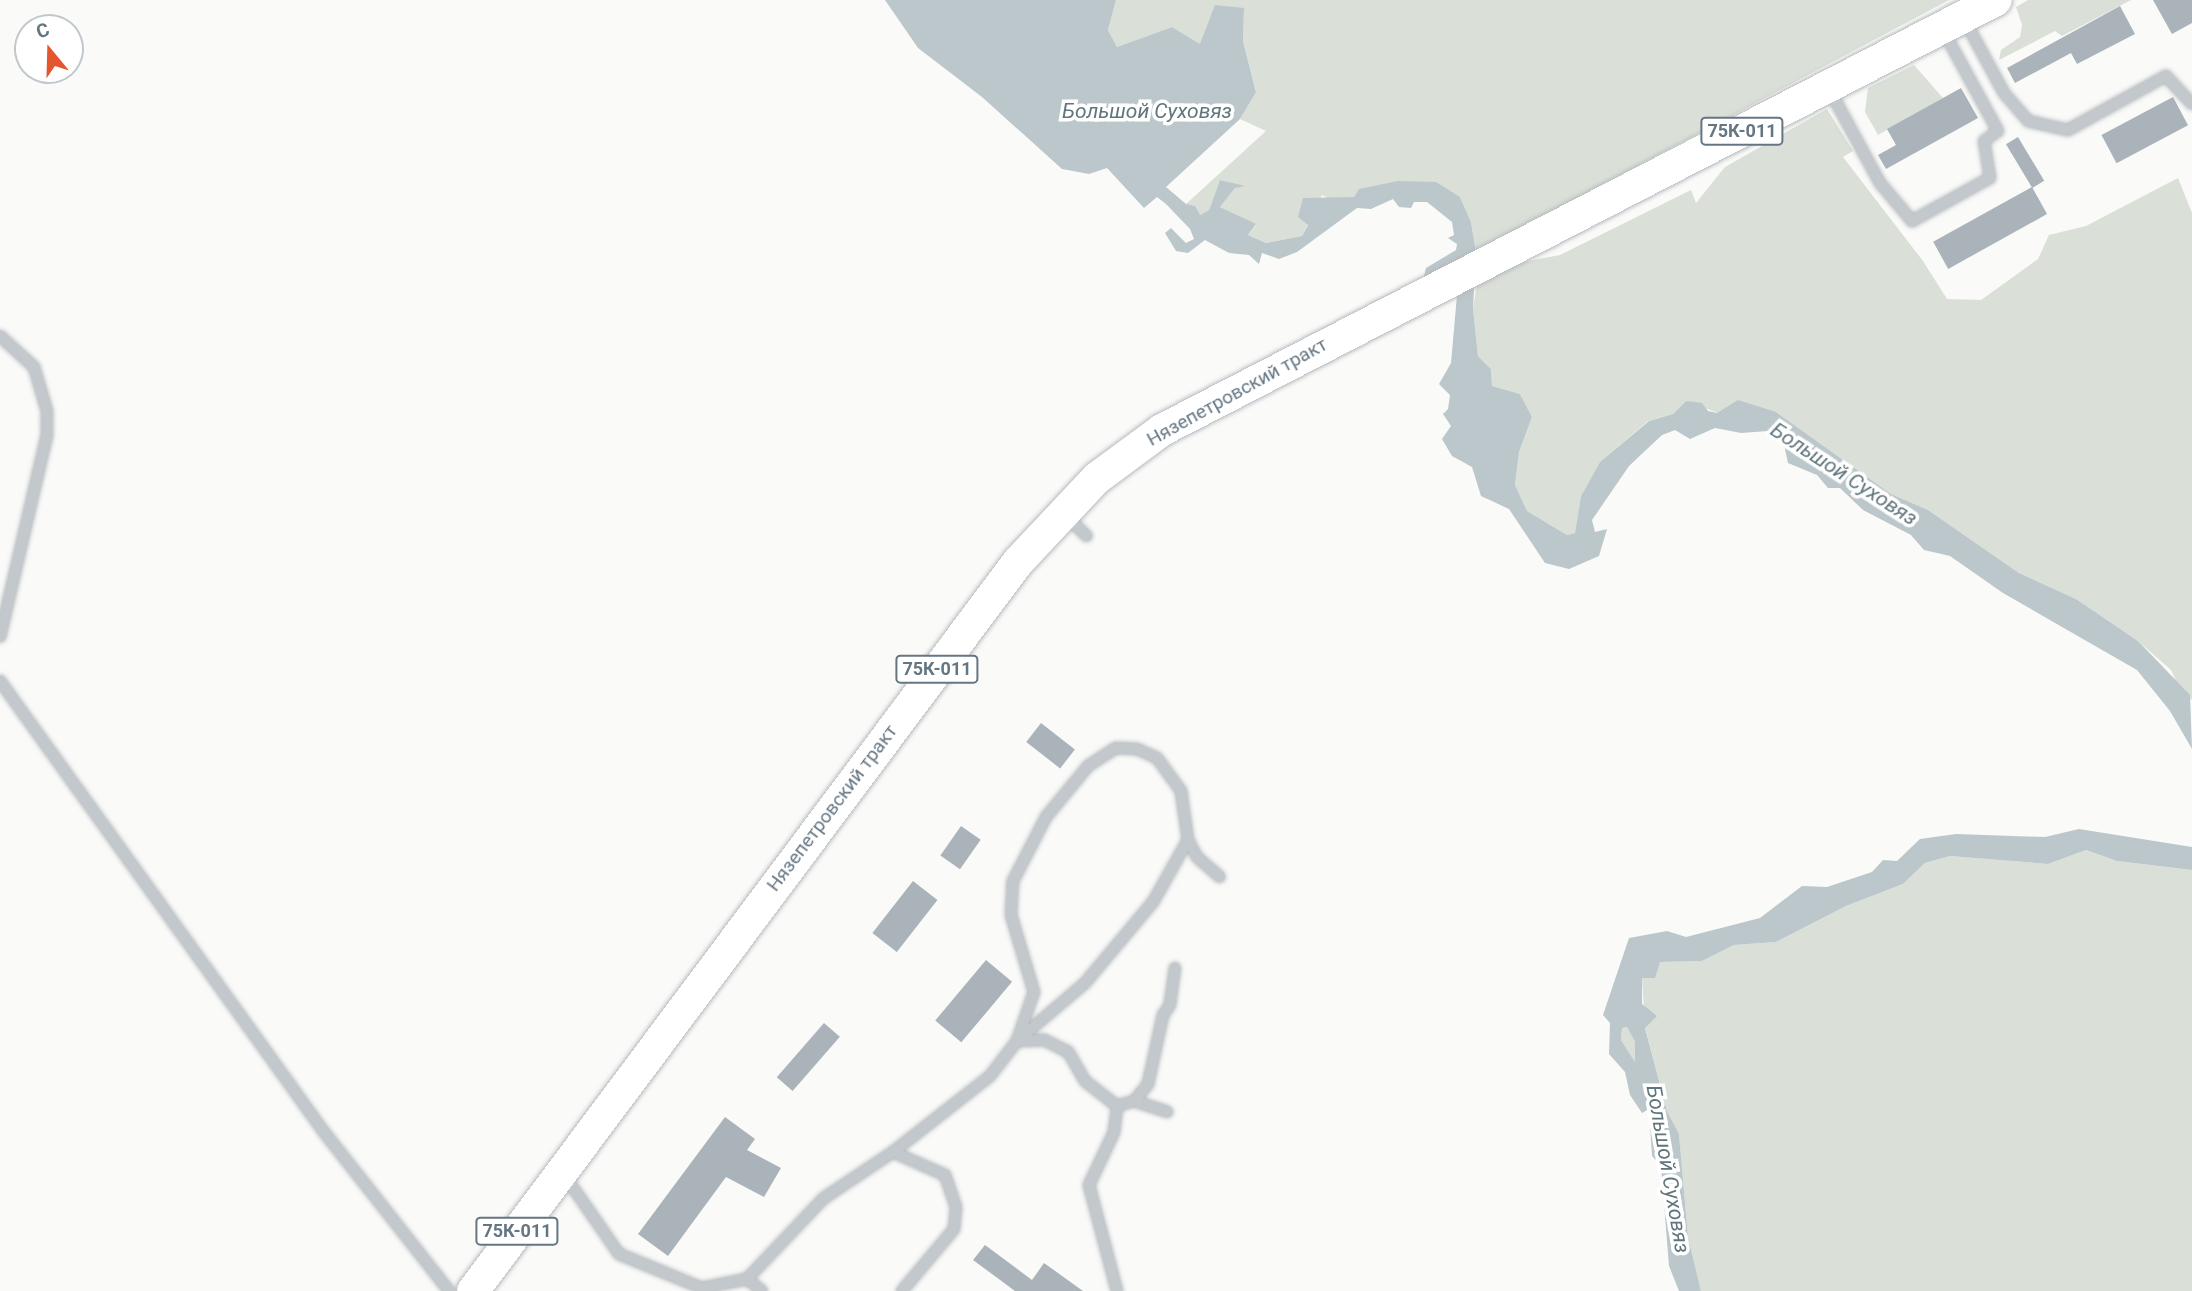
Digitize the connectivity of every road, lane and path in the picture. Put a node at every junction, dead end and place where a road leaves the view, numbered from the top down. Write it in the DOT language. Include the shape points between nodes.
graph roads {
  1 [pos="1996,0"];
  2 [pos="1952,22"];
  3 [pos="1827,87"];
  4 [pos="2192,104"];
  5 [pos="0,336"];
  6 [pos="1063,513"];
  7 [pos="1087,536"];
  8 [pos="0,637"];
  9 [pos="0,681"];
  10 [pos="1188,840"];
  11 [pos="1220,877"];
  12 [pos="1175,968"];
  13 [pos="1017,1041"];
  14 [pos="1134,1101"];
  15 [pos="1117,1106"];
  16 [pos="1167,1112"];
  17 [pos="893,1152"];
  18 [pos="561,1170"];
  19 [pos="747,1279"];
  20 [pos="681,1287"];
  21 [pos="449,1291"];
  22 [pos="473,1291"];
  23 [pos="762,1291"];
  24 [pos="902,1291"];
  25 [pos="1117,1291"];
  1 -- 2 [label="main road, Нязепетровский тракт / 75К-011"];
  2 -- 3 [label="main road, Нязепетровский тракт / 75К-011"];
  2 -- 3 [label="lane" via="1998,131 1984,141 1990,177 1912,221 1880,183"];
  2 -- 4 [label="lane" via="2028,121 2068,130 2166,76"];
  3 -- 6 [label="main road, Нязепетровский тракт / 75К-011" via="1162,430 1097,478"];
  5 -- 8 [label="lane" via="34,367 47,411 47,435"];
  6 -- 7 [label="lane"];
  6 -- 18 [label="main road, Нязепетровский тракт / 75К-011" via="1018,562"];
  9 -- 21 [label="lane" via="324,1132"];
  10 -- 11 [label="lane" via="1197,857"];
  10 -- 13 [label="lane" via="1153,902 1085,983"];
  10 -- 13 [label="lane" via="1181,791 1157,758 1137,749 1116,748 1088,766 1046,817 1013,881 1011,915 1034,992"];
  12 -- 14 [label="lane" via="1156,1063 1148,1084"];
  13 -- 15 [label="lane" via="1044,1040 1068,1052 1085,1081"];
  13 -- 17 [label="lane" via="990,1076"];
  14 -- 15 [label="lane"];
  14 -- 16 [label="lane"];
  15 -- 25 [label="lane" via="1114,1132 1089,1185"];
  17 -- 19 [label="lane" via="824,1198"];
  17 -- 24 [label="lane" via="945,1175 956,1207 954,1229"];
  18 -- 20 [label="lane" via="619,1254"];
  18 -- 22 [label="main road, Нязепетровский тракт / 75К-011"];
  19 -- 20 [label="lane" via="702,1288"];
  19 -- 23 [label="lane"];
}
